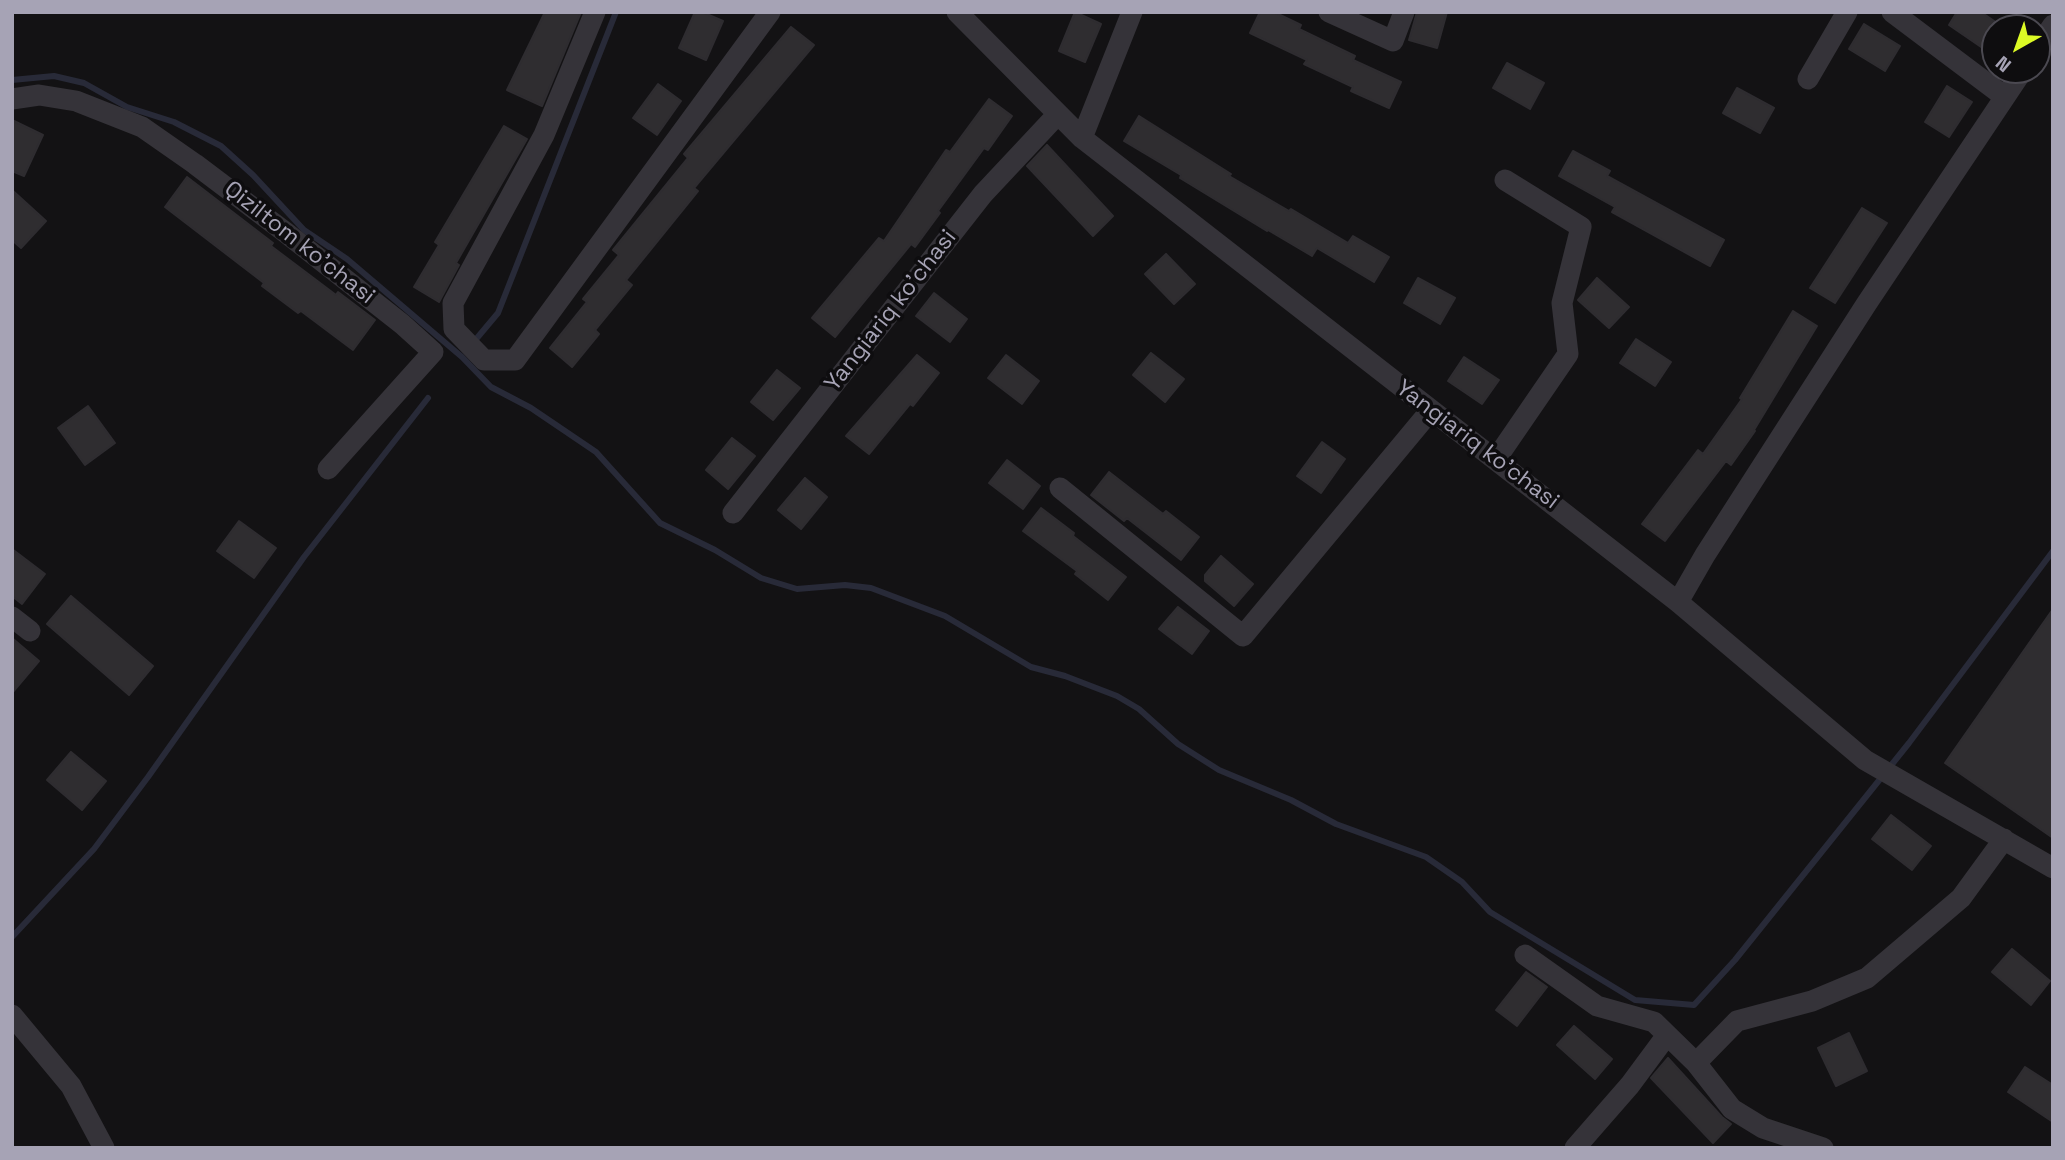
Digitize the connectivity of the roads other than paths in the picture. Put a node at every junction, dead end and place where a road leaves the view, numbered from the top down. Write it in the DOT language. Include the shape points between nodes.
graph roads {
  1 [pos="595,12"];
  2 [pos="770,12"];
  3 [pos="957,12"];
  4 [pos="1132,12"];
  5 [pos="1329,12"];
  6 [pos="1404,12"];
  7 [pos="1847,12"];
  8 [pos="1892,12"];
  9 [pos="1808,79"];
  10 [pos="2014,84"];
  11 [pos="2005,97"];
  12 [pos="12,99"];
  13 [pos="1057,115"];
  14 [pos="1082,138"];
  15 [pos="1505,180"];
  16 [pos="1431,410"];
  17 [pos="1496,459"];
  18 [pos="328,469"];
  19 [pos="1060,488"];
  20 [pos="733,513"];
  21 [pos="1678,602"];
  22 [pos="12,617"];
  23 [pos="30,631"];
  24 [pos="2004,839"];
  25 [pos="2053,868"];
  26 [pos="1525,955"];
  27 [pos="12,1015"];
  28 [pos="1667,1035"];
  29 [pos="1696,1063"];
  30 [pos="104,1148"];
  31 [pos="1575,1148"];
  32 [pos="1824,1148"];
  1 -- 2 [label="street" via="544,135 453,303 454,329 484,360 515,360"];
  3 -- 13 [label="street, Yangiariq ko'chasi"];
  4 -- 14 [label="street"];
  5 -- 6 [label="street" via="1393,41"];
  7 -- 9 [label="street"];
  8 -- 11 [label="street"];
  10 -- 11 [label="street"];
  11 -- 21 [label="street" via="1867,303"];
  12 -- 18 [label="street, Qiziltom ko'chasi" via="39,95 76,101 142,127 285,232 433,352"];
  13 -- 14 [label="street, Yangiariq ko'chasi"];
  13 -- 20 [label="street, Yangiariq ko'chasi" via="982,194"];
  14 -- 16 [label="street, Yangiariq ko'chasi"];
  15 -- 17 [label="street" via="1581,227 1562,303 1568,354"];
  16 -- 17 [label="street, Yangiariq ko'chasi"];
  16 -- 19 [label="street" via="1243,636"];
  17 -- 21 [label="street, Yangiariq ko'chasi"];
  21 -- 24 [label="street, Yangiariq ko'chasi" via="1865,760"];
  22 -- 23 [label="street"];
  24 -- 25 [label="street, Yangiariq ko'chasi"];
  24 -- 29 [label="street" via="1961,898 1867,978 1812,1001 1737,1021"];
  26 -- 28 [label="street" via="1597,1006 1654,1022"];
  27 -- 30 [label="street" via="71,1086"];
  28 -- 29 [label="street"];
  28 -- 31 [label="street"];
  29 -- 32 [label="street" via="1732,1109 1763,1128"];
}
